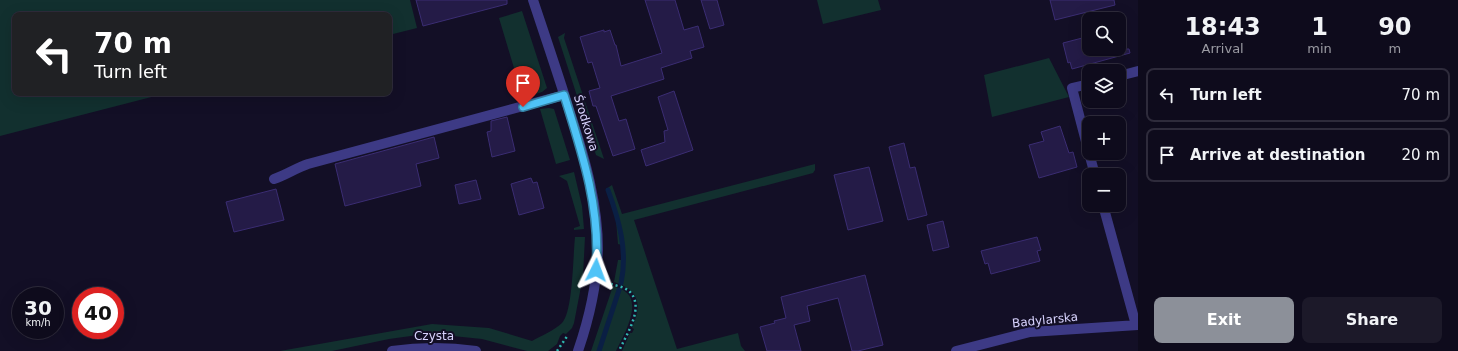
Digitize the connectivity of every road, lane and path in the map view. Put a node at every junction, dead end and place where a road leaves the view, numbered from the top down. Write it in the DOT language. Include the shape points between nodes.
graph roads {
  1 [pos="533,0"];
  2 [pos="1138,71"];
  3 [pos="1126,74"];
  4 [pos="1082,86"];
  5 [pos="564,95"];
  6 [pos="1082,128"];
  7 [pos="274,179"];
  8 [pos="1105,212"];
  9 [pos="611,284"];
  10 [pos="1137,325"];
  11 [pos="571,332"];
  12 [pos="392,351"];
  13 [pos="476,351"];
  14 [pos="556,351"];
  15 [pos="578,351"];
  16 [pos="619,351"];
  17 [pos="956,351"];
  1 -- 5 [label="street, Środkowa"];
  2 -- 3 [label="street"];
  4 -- 6 [label="street" via="1072,88"];
  5 -- 7 [label="street" via="308,164"];
  5 -- 15 [label="street, Środkowa" via="588,176 597,238 594,291"];
  8 -- 10 [label="street"];
  9 -- 16 [label="path" via="631,293 635,304 633,320"];
  10 -- 17 [label="street, Badylarska" via="1030,332"];
  11 -- 14 [label="path"];
  12 -- 13 [label="street, Czysta" via="429,347"];
}
